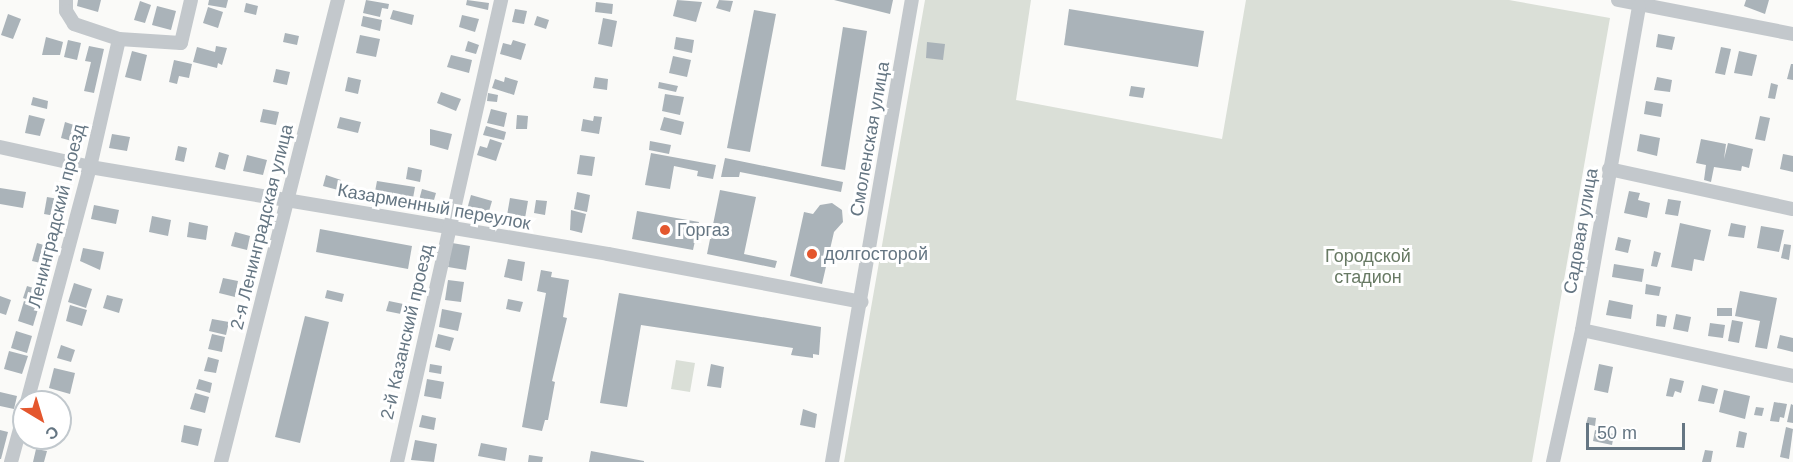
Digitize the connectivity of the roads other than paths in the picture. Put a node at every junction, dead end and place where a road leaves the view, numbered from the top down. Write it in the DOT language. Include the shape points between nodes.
graph roads {
  1 [pos="66,0"];
  2 [pos="191,0"];
  3 [pos="338,0"];
  4 [pos="501,0"];
  5 [pos="912,0"];
  6 [pos="1618,0"];
  7 [pos="1639,6"];
  8 [pos="1793,34"];
  9 [pos="118,39"];
  10 [pos="0,147"];
  11 [pos="90,167"];
  12 [pos="1609,169"];
  13 [pos="287,199"];
  14 [pos="1793,209"];
  15 [pos="449,228"];
  16 [pos="861,302"];
  17 [pos="1582,330"];
  18 [pos="1793,376"];
  19 [pos="30,390"];
  20 [pos="221,462"];
  21 [pos="397,462"];
  22 [pos="832,462"];
  23 [pos="1553,462"];
  1 -- 9 [label="street" via="66,11 74,24"];
  2 -- 9 [label="street" via="181,43"];
  3 -- 13 [label="street, 2-я Ленинградская улица"];
  4 -- 15 [label="street, 2-й Казанский проезд"];
  5 -- 16 [label="street, Смоленская улица"];
  6 -- 7 [label="street"];
  7 -- 8 [label="street"];
  7 -- 12 [label="street, Садовая улица"];
  9 -- 11 [label="street, Ленинградский проезд"];
  10 -- 11 [label="street, Казарменный переулок"];
  11 -- 13 [label="street, Казарменный переулок"];
  11 -- 19 [label="street, Ленинградский проезд"];
  12 -- 14 [label="street"];
  12 -- 17 [label="street, Садовая улица"];
  13 -- 15 [label="street, Казарменный переулок"];
  13 -- 20 [label="street, 2-я Ленинградская улица"];
  15 -- 16 [label="street, Казарменный переулок"];
  15 -- 21 [label="street, 2-й Казанский проезд"];
  16 -- 22 [label="street, Смоленская улица"];
  17 -- 18 [label="street"];
  17 -- 23 [label="street, Садовая улица"];
}
